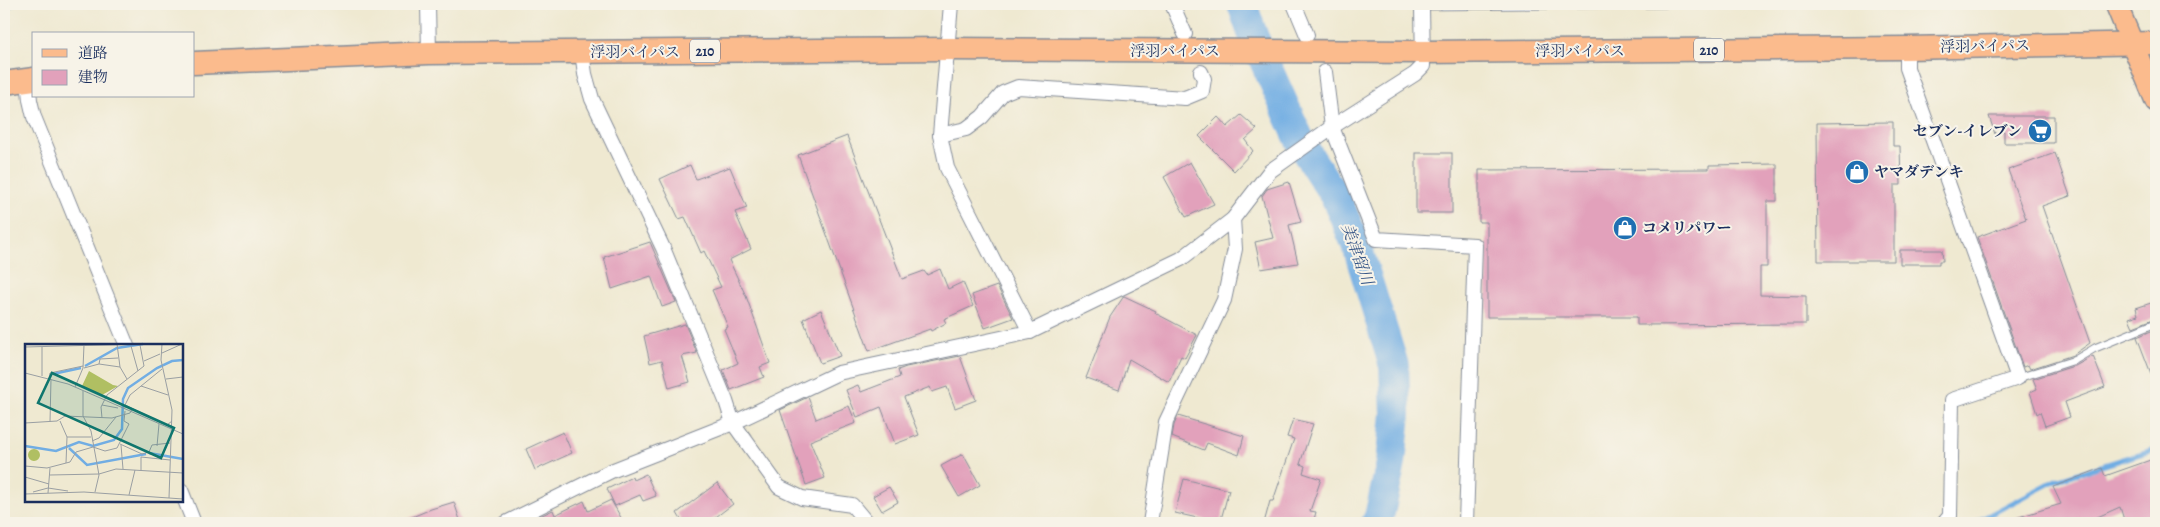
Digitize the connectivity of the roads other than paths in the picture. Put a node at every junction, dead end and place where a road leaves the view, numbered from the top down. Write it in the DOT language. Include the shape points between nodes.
graph roads {
  1 [pos="428,4"];
  2 [pos="951,4"];
  3 [pos="1172,4"];
  4 [pos="1294,4"];
  5 [pos="1665,4"];
  6 [pos="2116,4"];
  7 [pos="1421,5"];
  8 [pos="1185,34"];
  9 [pos="1307,35"];
  10 [pos="2131,43"];
  11 [pos="2156,43"];
  12 [pos="1907,48"];
  13 [pos="948,49"];
  14 [pos="582,52"];
  15 [pos="1423,52"];
  16 [pos="429,53"];
  17 [pos="195,63"];
  18 [pos="1201,72"];
  19 [pos="1325,72"];
  20 [pos="31,79"];
  21 [pos="4,83"];
  22 [pos="2156,101"];
  23 [pos="1332,127"];
  24 [pos="940,135"];
  25 [pos="1233,219"];
  26 [pos="2156,323"];
  27 [pos="1030,332"];
  28 [pos="126,344"];
  29 [pos="2018,378"];
  30 [pos="732,423"];
  31 [pos="182,493"];
  32 [pos="194,523"];
  33 [pos="506,523"];
  34 [pos="867,523"];
  35 [pos="1150,523"];
  36 [pos="1466,523"];
  37 [pos="1944,523"];
  1 -- 16 [label="street"];
  2 -- 13 [label="street"];
  3 -- 8 [label="street"];
  4 -- 9 [label="street"];
  5 -- 7 [label="lane"];
  6 -- 10 [label="main road"];
  7 -- 15 [label="street"];
  10 -- 11 [label="highway, 浮羽バイパス / 210"];
  10 -- 12 [label="highway, 浮羽バイパス / 210"];
  10 -- 22 [label="main road"];
  12 -- 15 [label="highway, 浮羽バイパス / 210"];
  12 -- 29 [label="street" via="1907,68"];
  13 -- 14 [label="highway, 浮羽バイパス / 210"];
  13 -- 15 [label="highway, 浮羽バイパス / 210"];
  13 -- 24 [label="street"];
  14 -- 16 [label="highway, 浮羽バイパス / 210"];
  14 -- 30 [label="street" via="592,99 663,248"];
  15 -- 23 [label="street" via="1423,66 1416,74"];
  16 -- 17 [label="highway, 浮羽バイパス / 210"];
  18 -- 24 [label="street" via="1204,79 1202,90 1186,98 1018,87 1003,93 966,129"];
  19 -- 23 [label="street"];
  20 -- 21 [label="highway"];
  20 -- 28 [label="street" via="30,100 34,117"];
  23 -- 25 [label="street" via="1270,171"];
  23 -- 36 [label="street" via="1376,239 1475,245"];
  24 -- 27 [label="street" via="947,168"];
  25 -- 27 [label="street" via="1181,259"];
  25 -- 35 [label="street" via="1236,248 1224,300 1166,422"];
  26 -- 29 [label="lane" via="2095,348 2075,360"];
  27 -- 30 [label="street" via="838,374"];
  29 -- 37 [label="street" via="1952,400 1950,516"];
  30 -- 33 [label="street" via="611,471"];
  30 -- 34 [label="street" via="779,487 802,498 852,505"];
  31 -- 32 [label="street"];
}
